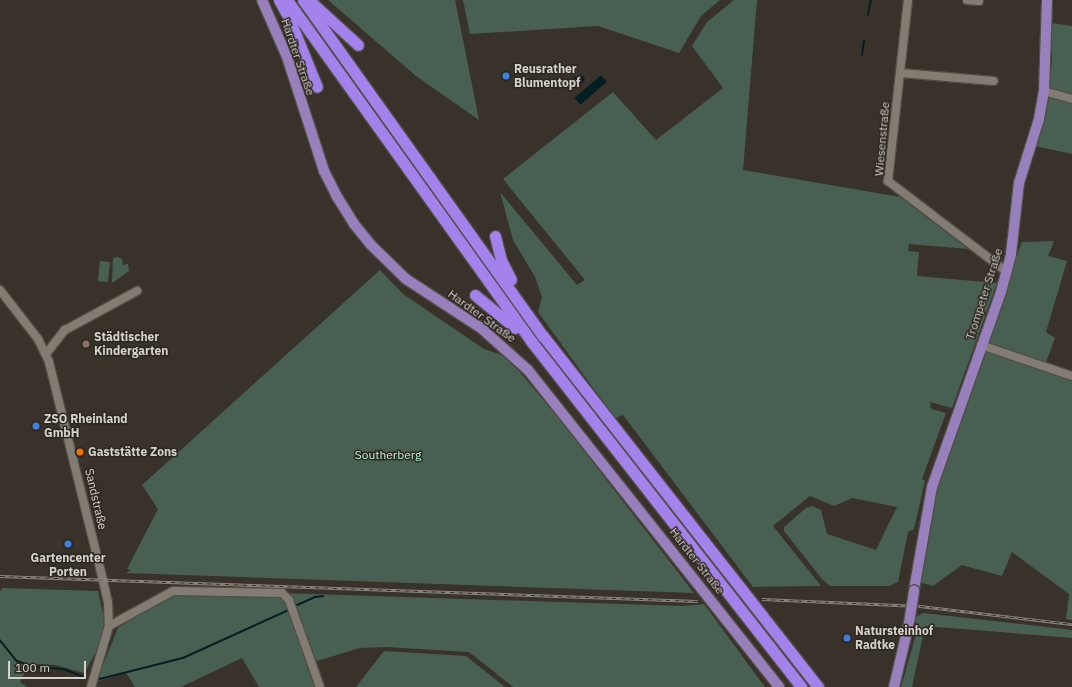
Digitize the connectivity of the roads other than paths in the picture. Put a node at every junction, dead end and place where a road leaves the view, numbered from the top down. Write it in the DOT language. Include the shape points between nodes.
graph roads {
  1 [pos="262,0"];
  2 [pos="279,0"];
  3 [pos="287,0"];
  4 [pos="303,0"];
  5 [pos="309,0"];
  6 [pos="908,0"];
  7 [pos="967,0"];
  8 [pos="1047,0"];
  9 [pos="980,1"];
  10 [pos="358,45"];
  11 [pos="901,73"];
  12 [pos="994,81"];
  13 [pos="317,87"];
  14 [pos="1044,91"];
  15 [pos="1072,99"];
  16 [pos="495,236"];
  17 [pos="1007,272"];
  18 [pos="0,290"];
  19 [pos="137,291"];
  20 [pos="475,295"];
  21 [pos="518,299"];
  22 [pos="531,341"];
  23 [pos="981,344"];
  24 [pos="46,354"];
  25 [pos="1072,376"];
  26 [pos="109,626"];
  27 [pos="771,677"];
  28 [pos="91,687"];
  29 [pos="320,687"];
  30 [pos="776,687"];
  31 [pos="779,687"];
  32 [pos="801,687"];
  33 [pos="818,687"];
  34 [pos="894,687"];
  1 -- 27 [label="main road, Hardter Straße" via="287,57 324,171 354,224 370,244 406,278 481,328 528,370"];
  2 -- 13 [label="highway"];
  3 -- 22 [label="highway"];
  4 -- 21 [label="highway"];
  5 -- 10 [label="highway"];
  6 -- 11 [label="street, Wiesenstraße"];
  7 -- 9 [label="street"];
  8 -- 14 [label="main road, Trompeter Straße"];
  11 -- 12 [label="street"];
  11 -- 17 [label="street, Wiesenstraße" via="888,181"];
  14 -- 15 [label="street"];
  14 -- 17 [label="main road, Trompeter Straße" via="1039,119 1019,183 1015,230"];
  16 -- 21 [label="highway" via="501,260 515,287"];
  17 -- 23 [label="main road, Trompeter Straße"];
  18 -- 24 [label="street, Sandstraße" via="28,325"];
  19 -- 24 [label="street" via="65,330"];
  20 -- 22 [label="highway"];
  21 -- 33 [label="highway" via="612,424"];
  22 -- 32 [label="highway"];
  23 -- 25 [label="street"];
  23 -- 34 [label="main road, Trompeter Straße, bridge" via="932,487 909,624"];
  24 -- 26 [label="street, Sandstraße" via="58,391 103,581"];
  26 -- 28 [label="street"];
  26 -- 29 [label="street" via="173,590 282,593 289,600"];
  27 -- 30 [label="main road"];
  27 -- 31 [label="main road, Hardter Straße"];
}
